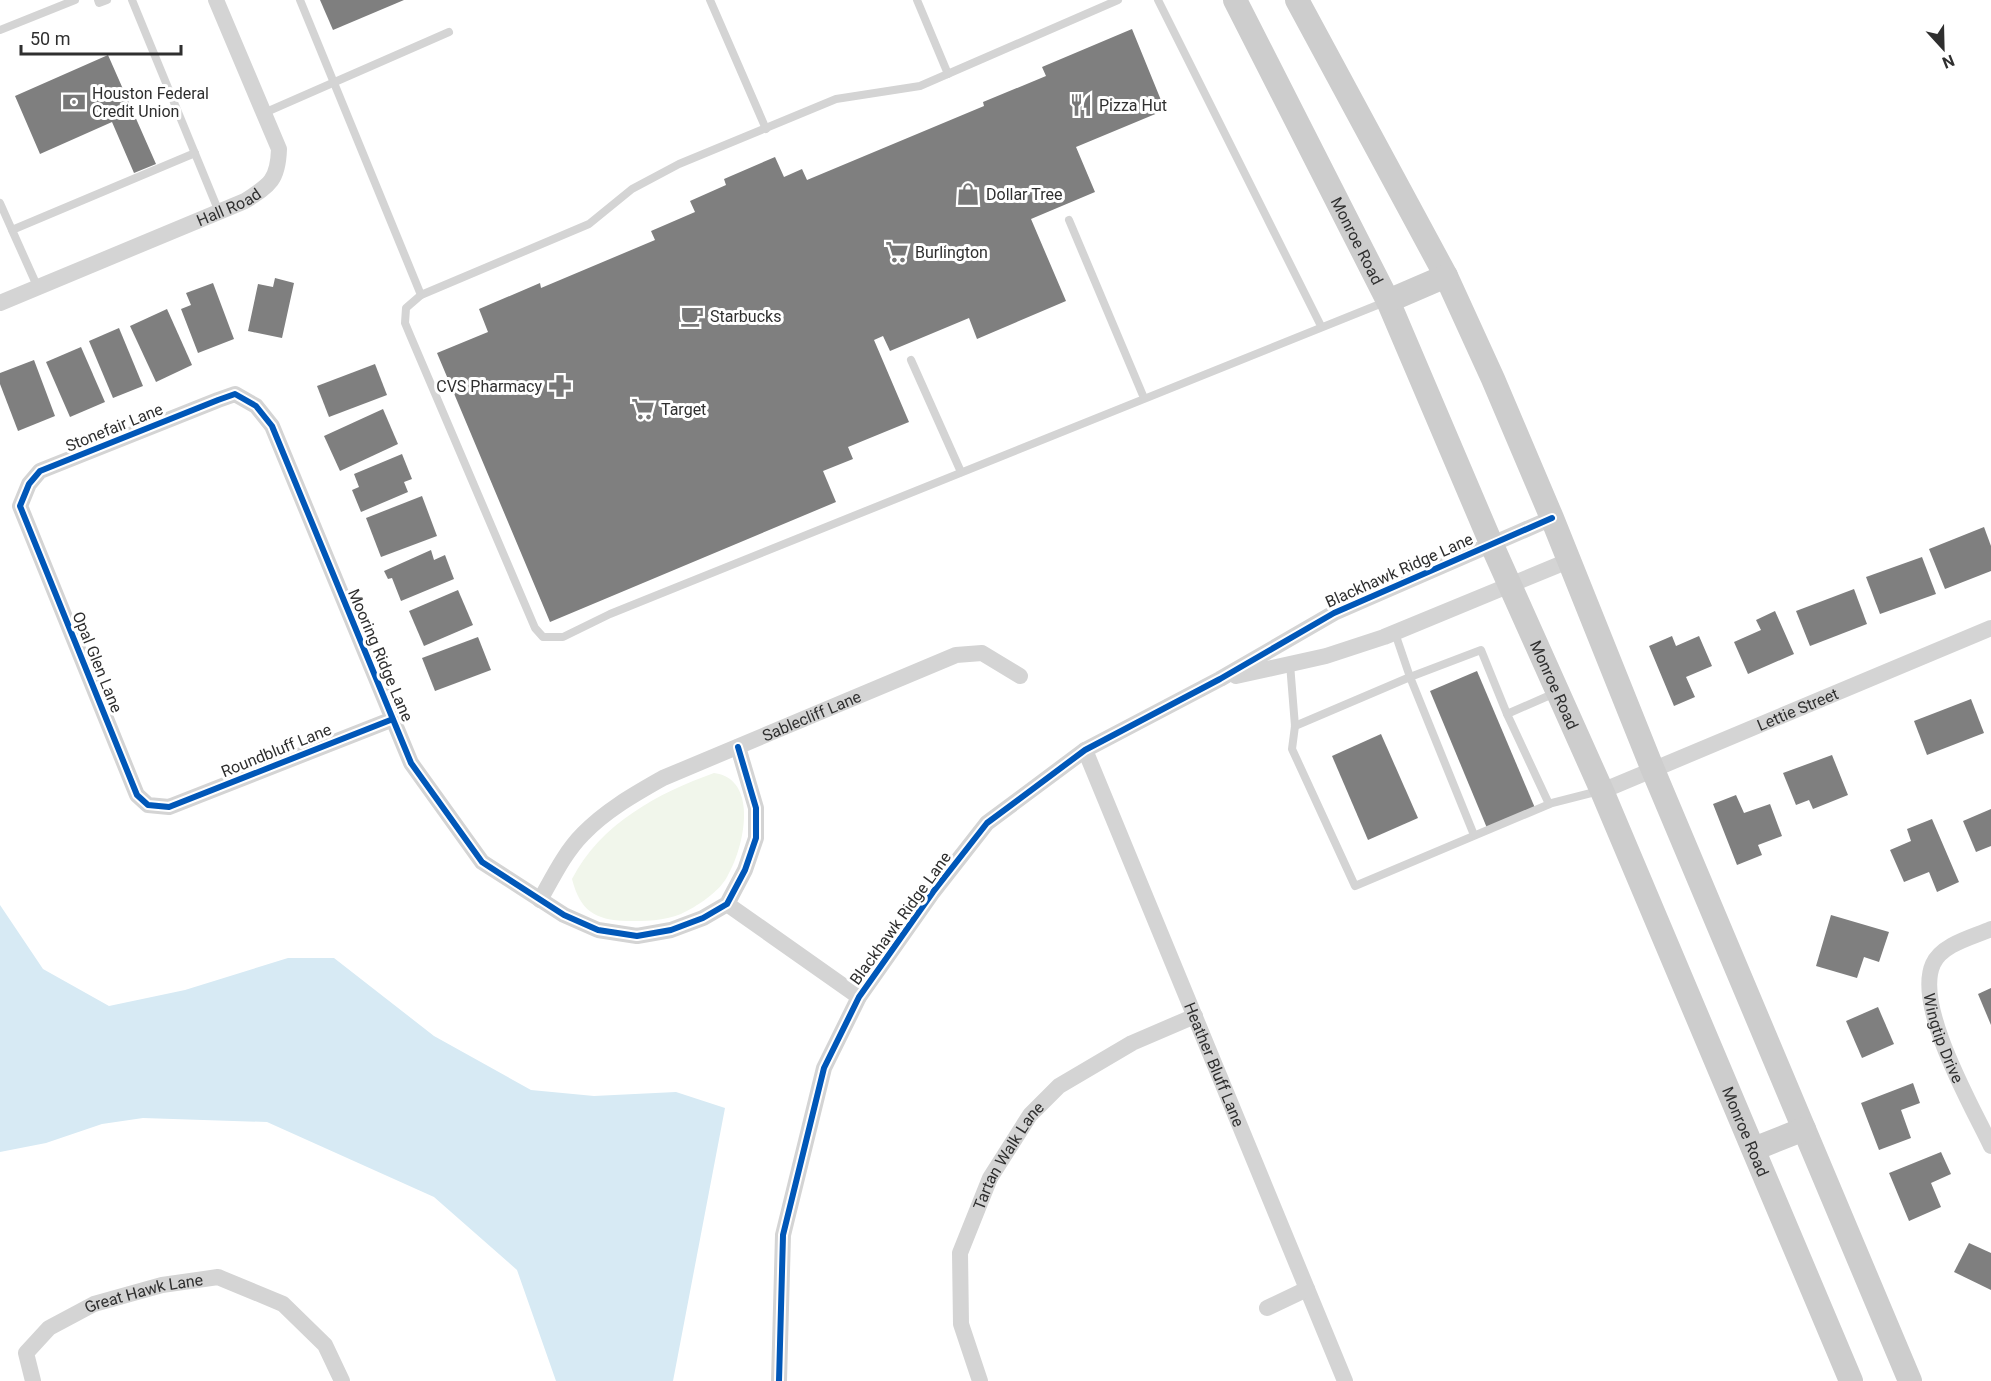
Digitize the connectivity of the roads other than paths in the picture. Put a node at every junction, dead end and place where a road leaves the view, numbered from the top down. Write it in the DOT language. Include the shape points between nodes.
graph roads {
  1 [pos="75,0"];
  2 [pos="98,0"];
  3 [pos="107,0"];
  4 [pos="132,0"];
  5 [pos="216,0"];
  6 [pos="300,0"];
  7 [pos="710,0"];
  8 [pos="917,0"];
  9 [pos="1118,0"];
  10 [pos="1158,0"];
  11 [pos="1235,0"];
  12 [pos="1297,0"];
  13 [pos="0,30"];
  14 [pos="449,32"];
  15 [pos="948,74"];
  16 [pos="333,82"];
  17 [pos="264,112"];
  18 [pos="766,129"];
  19 [pos="195,153"];
  20 [pos="0,203"];
  21 [pos="219,212"];
  22 [pos="1070,220"];
  23 [pos="12,230"];
  24 [pos="1446,276"];
  25 [pos="38,288"];
  26 [pos="421,295"];
  27 [pos="1388,301"];
  28 [pos="0,303"];
  29 [pos="1321,326"];
  30 [pos="911,360"];
  31 [pos="236,394"];
  32 [pos="1143,398"];
  33 [pos="961,472"];
  34 [pos="20,506"];
  35 [pos="1552,518"];
  36 [pos="1491,543"];
  37 [pos="1568,561"];
  38 [pos="1511,586"];
  39 [pos="1991,628"];
  40 [pos="1395,633"];
  41 [pos="1290,664"];
  42 [pos="1020,676"];
  43 [pos="1410,677"];
  44 [pos="1220,679"];
  45 [pos="1558,692"];
  46 [pos="1507,714"];
  47 [pos="393,718"];
  48 [pos="1296,726"];
  49 [pos="738,747"];
  50 [pos="1085,750"];
  51 [pos="1653,770"];
  52 [pos="1602,791"];
  53 [pos="1549,804"];
  54 [pos="169,807"];
  55 [pos="1474,835"];
  56 [pos="540,900"];
  57 [pos="727,904"];
  58 [pos="1991,929"];
  59 [pos="859,997"];
  60 [pos="1195,1016"];
  61 [pos="1804,1129"];
  62 [pos="1991,1146"];
  63 [pos="1754,1149"];
  64 [pos="1307,1289"];
  65 [pos="1267,1308"];
  66 [pos="33,1381"];
  67 [pos="342,1381"];
  68 [pos="779,1381"];
  69 [pos="980,1381"];
  70 [pos="1345,1381"];
  71 [pos="1851,1381"];
  72 [pos="1910,1381"];
  1 -- 13 [label="lane"];
  2 -- 3 [label="lane"];
  4 -- 19 [label="lane"];
  5 -- 17 [label="street, Hall Road"];
  6 -- 16 [label="lane"];
  7 -- 18 [label="lane"];
  8 -- 15 [label="lane"];
  9 -- 15 [label="lane"];
  10 -- 29 [label="lane"];
  11 -- 27 [label="main road, Monroe Road"];
  12 -- 24 [label="main road"];
  14 -- 16 [label="lane"];
  15 -- 18 [label="lane" via="913,88 836,99"];
  16 -- 17 [label="lane"];
  16 -- 26 [label="lane"];
  17 -- 21 [label="street, Hall Road" via="279,149 279,170 268,186"];
  18 -- 26 [label="lane" via="632,189 589,224"];
  19 -- 21 [label="lane"];
  19 -- 23 [label="lane"];
  20 -- 23 [label="lane"];
  21 -- 25 [label="street, Hall Road"];
  22 -- 32 [label="lane"];
  23 -- 25 [label="lane"];
  24 -- 27 [label="main road"];
  24 -- 35 [label="main road"];
  25 -- 28 [label="street, Hall Road"];
  26 -- 33 [label="lane" via="406,308 405,323 535,628 543,637 563,637 610,614"];
  27 -- 29 [label="lane"];
  27 -- 36 [label="main road, Monroe Road"];
  29 -- 32 [label="lane"];
  30 -- 33 [label="lane"];
  31 -- 34 [label="street, Stonefair Lane" via="40,471 29,484"];
  31 -- 47 [label="street, Mooring Ridge Lane" via="256,405 272,426"];
  32 -- 33 [label="lane"];
  34 -- 54 [label="street, Opal Glen Lane" via="137,795 148,805"];
  35 -- 36 [label="street, Blackhawk Ridge Lane"];
  35 -- 37 [label="main road"];
  36 -- 38 [label="main road, Monroe Road"];
  36 -- 44 [label="street, Blackhawk Ridge Lane" via="1334,613"];
  37 -- 38 [label="street, Blackhawk Ridge Lane"];
  37 -- 51 [label="main road"];
  38 -- 40 [label="street, Blackhawk Ridge Lane"];
  38 -- 45 [label="main road, Monroe Road"];
  39 -- 51 [label="street, Lettie Street"];
  40 -- 41 [label="street, Blackhawk Ridge Lane"];
  40 -- 43 [label="lane"];
  41 -- 44 [label="street, Blackhawk Ridge Lane"];
  41 -- 48 [label="lane"];
  42 -- 49 [label="street, Sablecliff Lane" via="982,653 956,655"];
  43 -- 46 [label="lane" via="1481,650"];
  43 -- 48 [label="lane"];
  43 -- 55 [label="lane"];
  44 -- 50 [label="street, Blackhawk Ridge Lane"];
  45 -- 46 [label="lane"];
  45 -- 52 [label="main road, Monroe Road"];
  46 -- 53 [label="lane"];
  47 -- 54 [label="street, Roundbluff Lane"];
  47 -- 56 [label="street, Mooring Ridge Lane" via="411,763 470,848 482,862"];
  48 -- 55 [label="lane" via="1292,749 1355,886"];
  49 -- 56 [label="street, Sablecliff Lane" via="663,778 621,802 583,834"];
  49 -- 57 [label="street" via="756,808 756,838"];
  50 -- 59 [label="street, Blackhawk Ridge Lane" via="987,823"];
  50 -- 60 [label="street, Heather Bluff Lane"];
  51 -- 52 [label="street, Lettie Street"];
  51 -- 61 [label="main road"];
  52 -- 53 [label="lane"];
  52 -- 63 [label="main road, Monroe Road"];
  53 -- 55 [label="lane"];
  56 -- 57 [label="street, Mooring Ridge Lane" via="598,930 637,936 671,930"];
  57 -- 59 [label="street"];
  58 -- 62 [label="street, Wingtip Drive" via="1948,948 1933,964 1928,990 1933,1016 1951,1062"];
  59 -- 68 [label="street, Blackhawk Ridge Lane" via="824,1068 783,1235"];
  60 -- 64 [label="street, Heather Bluff Lane"];
  60 -- 69 [label="street, Tartan Walk Lane" via="1132,1044 1059,1086 1030,1115 990,1178 960,1253 961,1324"];
  61 -- 63 [label="main road"];
  61 -- 72 [label="main road"];
  63 -- 71 [label="main road, Monroe Road"];
  64 -- 65 [label="street"];
  64 -- 70 [label="street, Heather Bluff Lane"];
  66 -- 67 [label="street, Great Hawk Lane" via="26,1353 48,1328 94,1304 162,1285 218,1277 283,1304 325,1345"];
}
